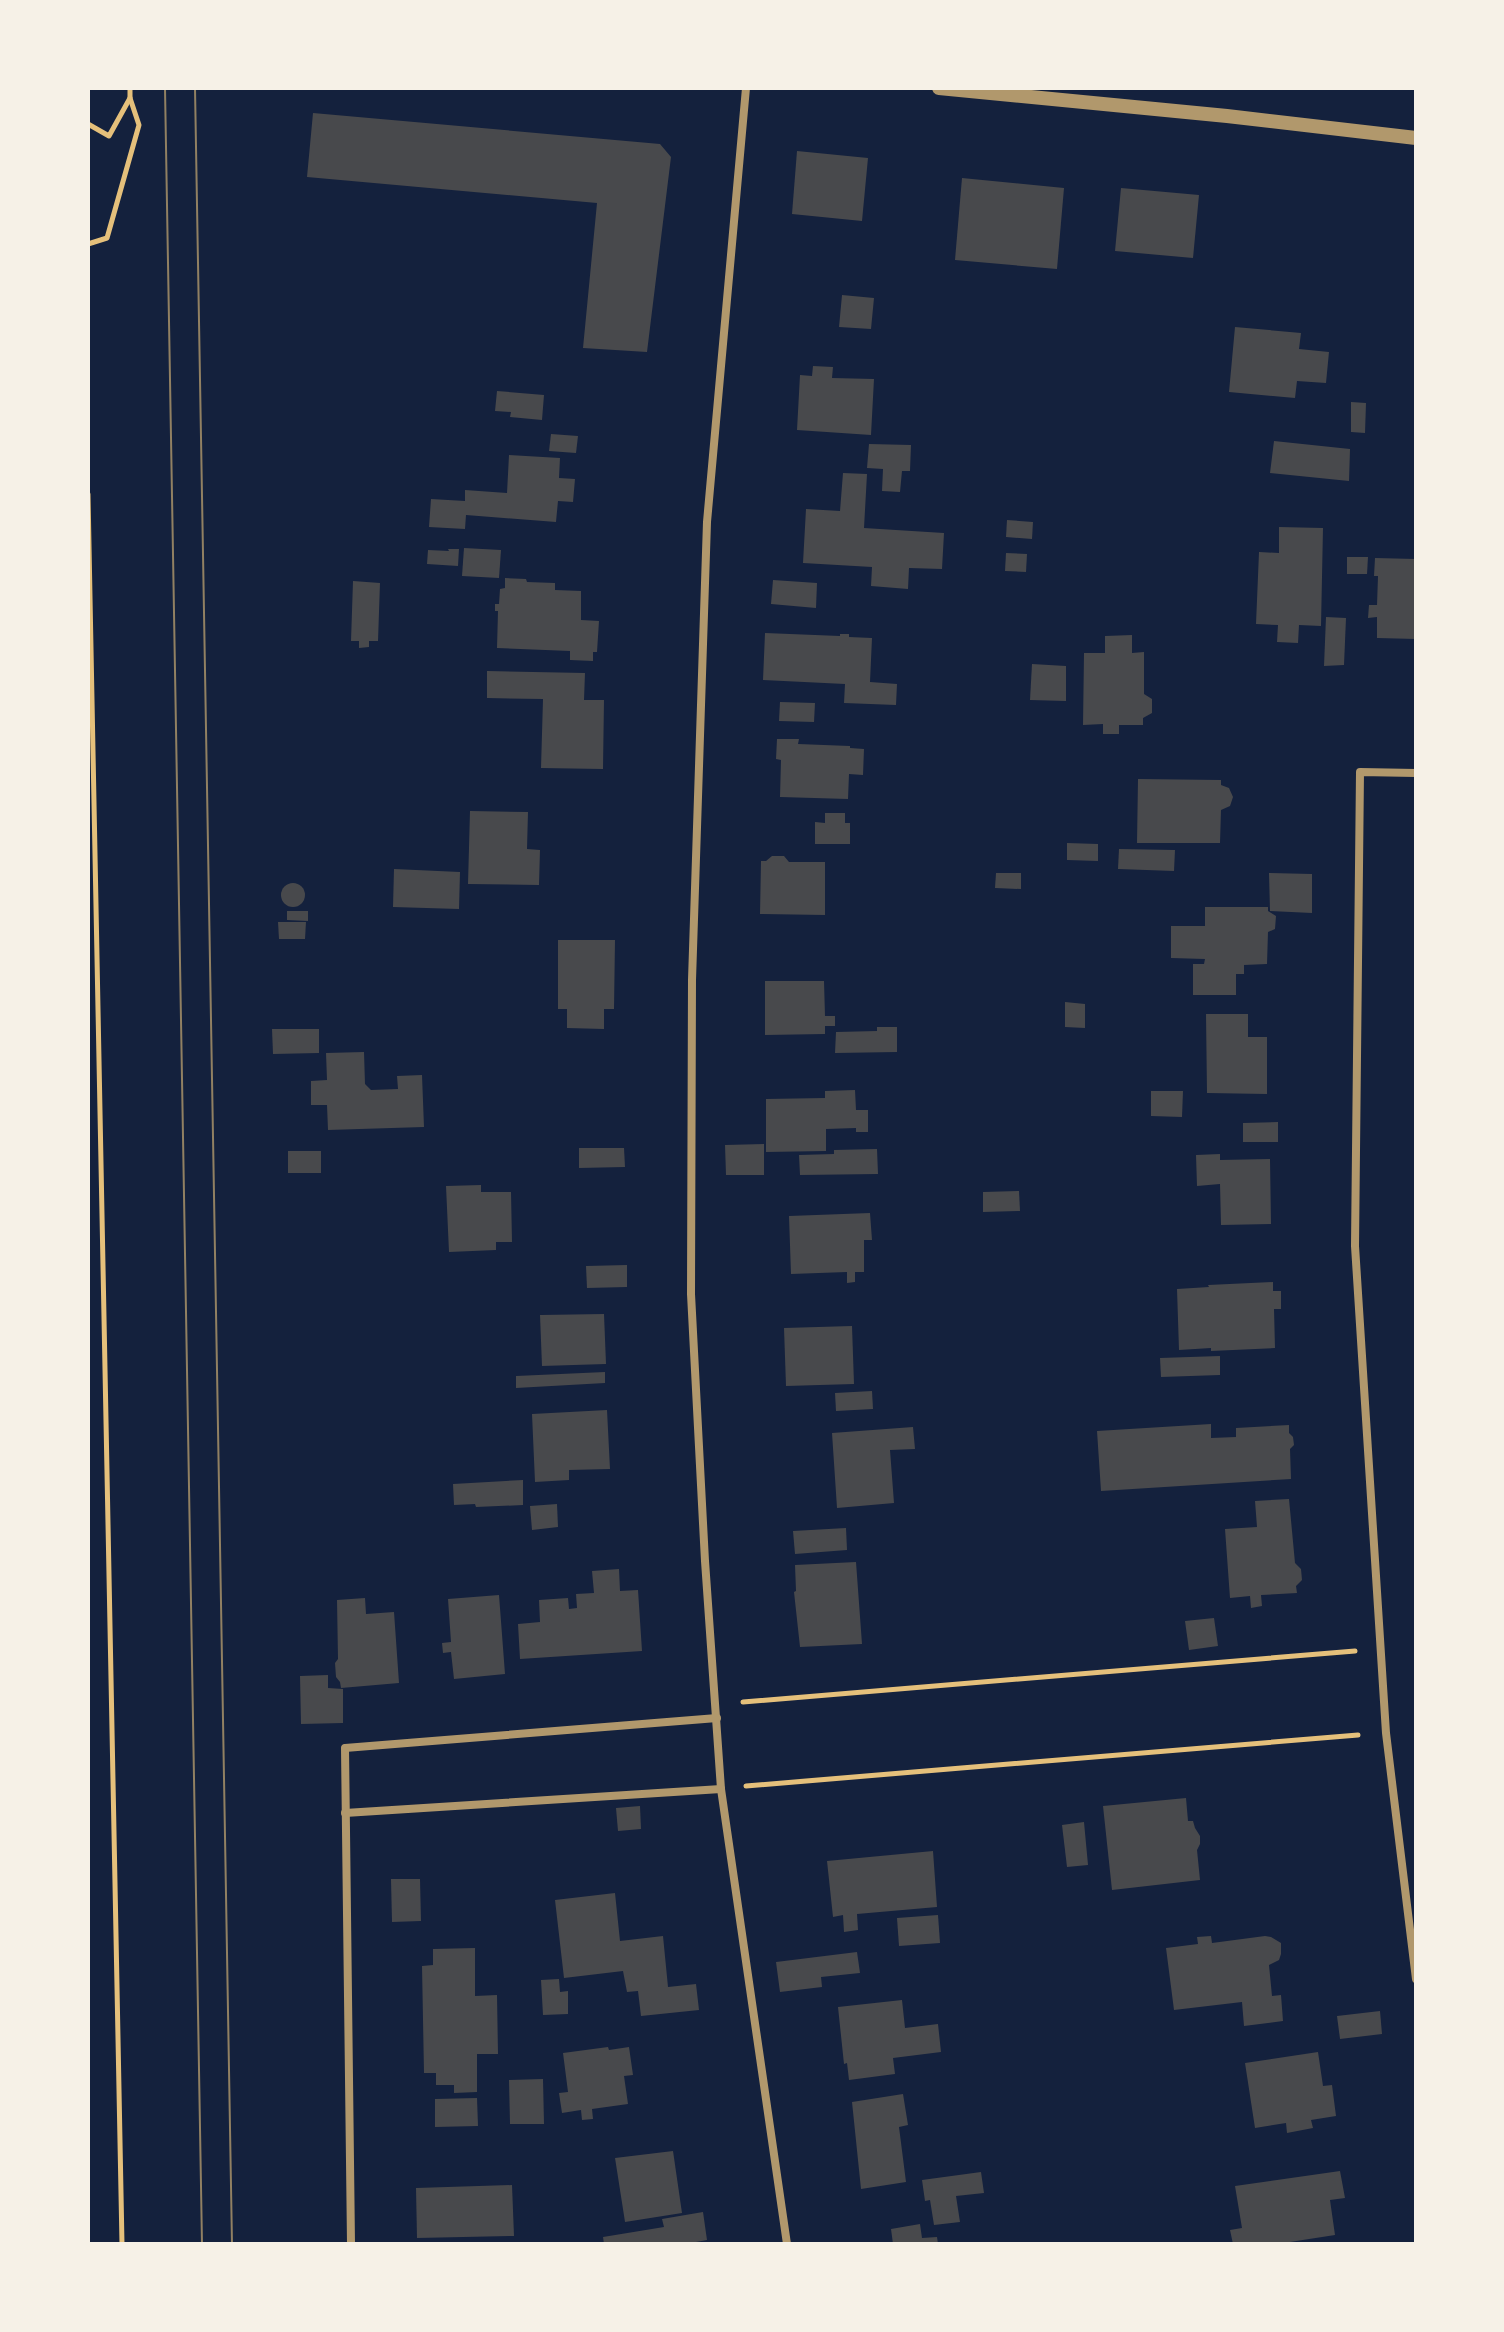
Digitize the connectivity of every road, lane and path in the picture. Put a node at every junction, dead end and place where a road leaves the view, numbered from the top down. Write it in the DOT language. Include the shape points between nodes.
graph roads {
  1 [pos="130,88"];
  2 [pos="746,88"];
  3 [pos="939,88"];
  4 [pos="130,98"];
  5 [pos="88,124"];
  6 [pos="1416,138"];
  7 [pos="88,244"];
  8 [pos="88,494"];
  9 [pos="1416,773"];
  10 [pos="1380,1648"];
  11 [pos="715,1705"];
  12 [pos="717,1718"];
  13 [pos="1386,1733"];
  14 [pos="721,1789"];
  15 [pos="345,1813"];
  16 [pos="1416,1979"];
  17 [pos="122,2244"];
  18 [pos="351,2244"];
  19 [pos="787,2244"];
  1 -- 4 [label="path"];
  2 -- 11 [label="street" via="707,522 692,980 691,1294"];
  3 -- 6 [label="street"];
  4 -- 5 [label="path" via="109,136"];
  4 -- 7 [label="path" via="139,125 107,238"];
  8 -- 17 [label="path"];
  9 -- 10 [label="street" via="1360,772 1355,1246"];
  10 -- 11 [label="path"];
  10 -- 13 [label="street"];
  11 -- 12 [label="street"];
  12 -- 14 [label="street"];
  12 -- 15 [label="street" via="345,1748"];
  13 -- 14 [label="path"];
  13 -- 16 [label="street"];
  14 -- 15 [label="street"];
  14 -- 19 [label="street"];
  15 -- 18 [label="street"];
}
